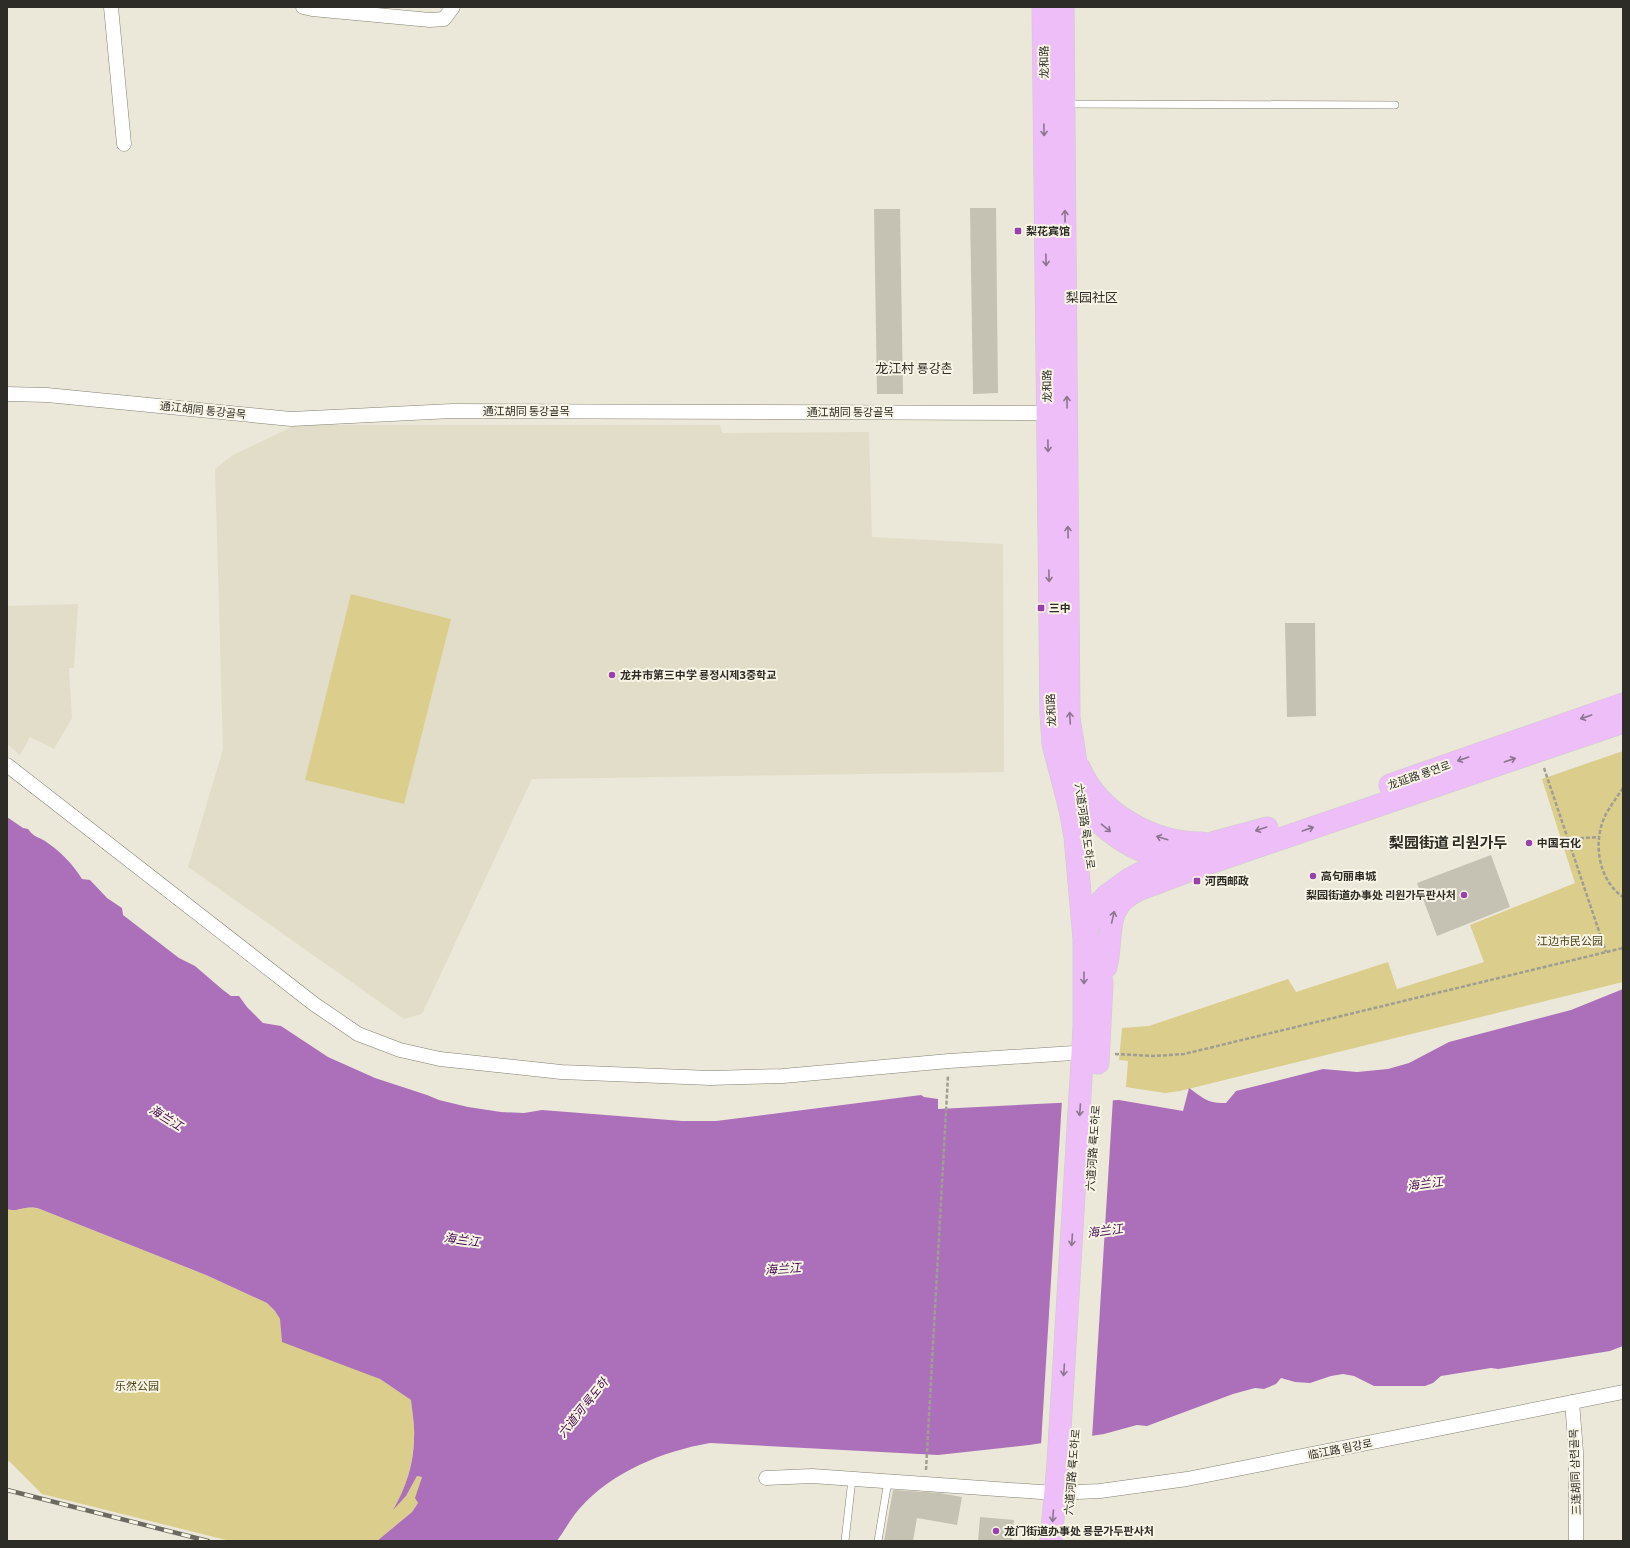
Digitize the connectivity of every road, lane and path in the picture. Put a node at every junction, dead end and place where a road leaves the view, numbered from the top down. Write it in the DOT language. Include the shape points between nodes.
graph roads {
  1 [pos="112,7"];
  2 [pos="303,7"];
  3 [pos="453,7"];
  4 [pos="1043,7"];
  5 [pos="1063,7"];
  6 [pos="1054,104"];
  7 [pos="1395,105"];
  8 [pos="124,144"];
  9 [pos="7,394"];
  10 [pos="1047,413"];
  11 [pos="1623,704"];
  12 [pos="1623,722"];
  13 [pos="1537,751"];
  14 [pos="1066,760"];
  15 [pos="7,764"];
  16 [pos="1623,788"];
  17 [pos="1082,805"];
  18 [pos="1599,837"];
  19 [pos="1568,839"];
  20 [pos="1216,851"];
  21 [pos="1167,859"];
  22 [pos="1623,898"];
  23 [pos="1095,909"];
  24 [pos="1084,939"];
  25 [pos="1623,948"];
  26 [pos="1606,952"];
  27 [pos="1102,982"];
  28 [pos="949,1061"];
  29 [pos="1091,1062"];
  30 [pos="1623,1392"];
  31 [pos="1572,1402"];
  32 [pos="927,1457"];
  33 [pos="766,1478"];
  34 [pos="852,1479"];
  35 [pos="888,1481"];
  36 [pos="1063,1493"];
  37 [pos="845,1541"];
  38 [pos="878,1541"];
  39 [pos="1051,1541"];
  40 [pos="1066,1541"];
  41 [pos="1576,1541"];
  1 -- 8 [label="street"];
  2 -- 3 [label="street" via="430,20 444,19"];
  4 -- 6 [label="highway, 龙和路"];
  5 -- 6 [label="highway, 龙和路"];
  6 -- 7 [label="lane"];
  6 -- 10 [label="highway, 龙和路, one-way"];
  14 -- 6 [label="highway, 龙和路, one-way" via="1069,718"];
  9 -- 10 [label="street, 通江胡同 통강골목" via="47,395 291,419 452,411"];
  10 -- 14 [label="highway, 龙和路, one-way" via="1052,729"];
  11 -- 20 [label="highway, 龙延路 룡연로, one-way" via="1248,834"];
  12 -- 13 [label="highway, 龙延路 룡연로"];
  13 -- 19 [label="path"];
  20 -- 13 [label="highway, 龙延路 룡연로, one-way"];
  14 -- 17 [label="highway, 龙延路 룡연로"];
  20 -- 14 [label="highway, 龙延路 룡연로, one-way" via="1159,837 1132,824 1110,808 1091,789 1083,775"];
  14 -- 24 [label="highway, 六道河路 륙도하로"];
  15 -- 28 [label="street" via="314,1004 358,1034 400,1050 440,1059 561,1072 710,1078 783,1076"];
  16 -- 18 [label="path" via="1606,815"];
  17 -- 21 [label="highway, 龙延路 룡연로, one-way" via="1115,836 1143,851"];
  17 -- 23 [label="highway, 六道河路 륙도하로"];
  18 -- 19 [label="path"];
  18 -- 22 [label="path" via="1603,872"];
  19 -- 26 [label="path"];
  20 -- 21 [label="highway, 龙延路 룡연로" via="1199,861"];
  27 -- 20 [label="highway, 龙延路 룡연로, one-way" via="1107,963 1112,918 1120,902 1128,894"];
  21 -- 23 [label="highway" via="1115,888"];
  23 -- 24 [label="highway"];
  23 -- 27 [label="highway, 六道河路 륙도하로" via="1097,962"];
  24 -- 29 [label="highway, 六道河路 륙도하로, one-way"];
  25 -- 26 [label="path"];
  26 -- 29 [label="path" via="1184,1054"];
  27 -- 29 [label="highway, 六道河路 륙도하로"];
  28 -- 29 [label="street"];
  28 -- 32 [label="path"];
  29 -- 36 [label="highway, 六道河路 륙도하로"];
  30 -- 31 [label="street, 临江路 림강로"];
  31 -- 36 [label="street, 临江路 림강로" via="1148,1486"];
  31 -- 41 [label="street, 三连胡同 삼련골목" via="1576,1452"];
  33 -- 34 [label="street, 临江路 림강로" via="812,1476"];
  34 -- 35 [label="street, 临江路 림강로"];
  34 -- 37 [label="lane"];
  35 -- 36 [label="street, 临江路 림강로"];
  35 -- 38 [label="lane"];
  36 -- 39 [label="highway, 六道河路 륙도하로, one-way"];
  36 -- 40 [label="highway, 六道河路 륙도하로"];
}
